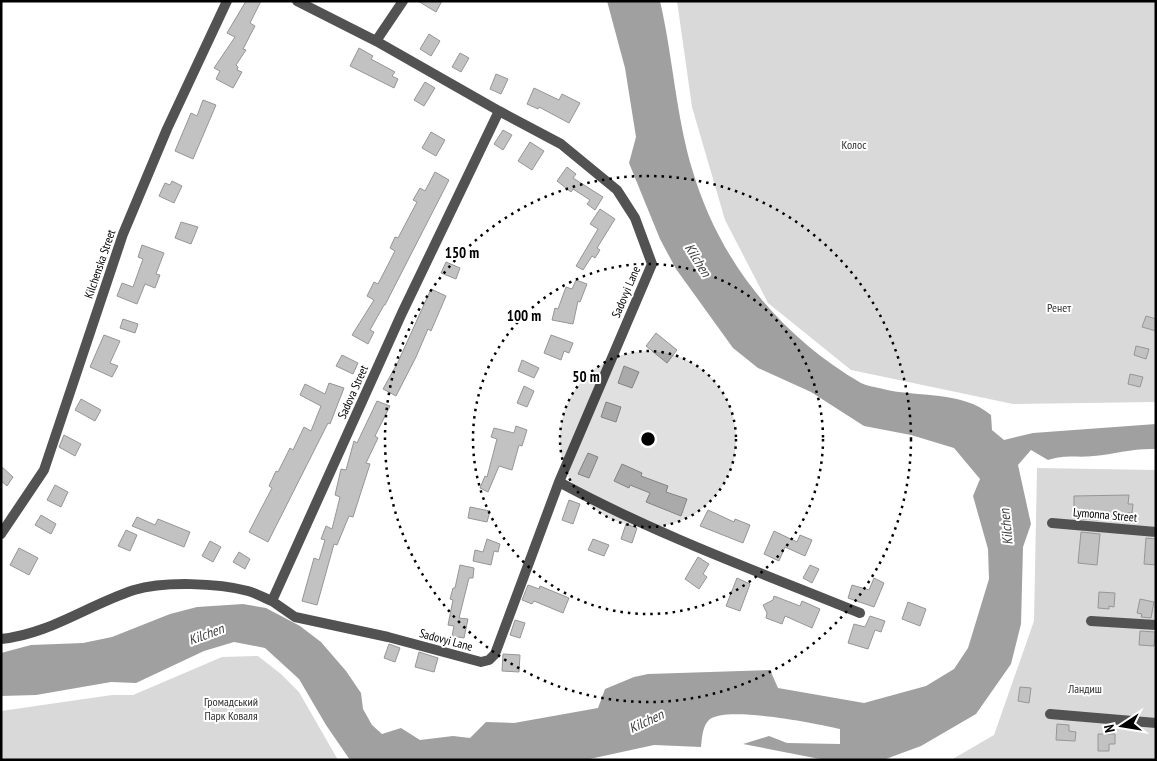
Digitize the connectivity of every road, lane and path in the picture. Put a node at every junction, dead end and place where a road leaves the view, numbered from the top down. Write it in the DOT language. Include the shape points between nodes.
graph roads {
  1 [pos="227,1"];
  2 [pos="297,1"];
  3 [pos="403,1"];
  4 [pos="376,41"];
  5 [pos="499,111"];
  6 [pos="559,482"];
  7 [pos="1052,523"];
  8 [pos="1156,532"];
  9 [pos="1,534"];
  10 [pos="272,601"];
  11 [pos="860,614"];
  12 [pos="1091,622"];
  13 [pos="1156,625"];
  14 [pos="1,639"];
  15 [pos="1050,714"];
  16 [pos="1156,723"];
  1 -- 9 [label="street, Kilchenska Street" via="167,129 123,234 44,470"];
  2 -- 4 [label="street"];
  3 -- 4 [label="street"];
  4 -- 5 [label="street"];
  5 -- 6 [label="street, Sadovyi Lane" via="561,144 617,190 635,218 652,264"];
  5 -- 10 [label="street, Sadova Street" via="402,313"];
  6 -- 10 [label="street, Sadovyi Lane" via="495,654 489,660 481,662 295,617"];
  6 -- 11 [label="street" via="656,529"];
  7 -- 8 [label="street, Lymonna Street"];
  10 -- 14 [label="street" via="249,591 222,586 154,587 135,590 35,632"];
  12 -- 13 [label="street"];
  15 -- 16 [label="street"];
}
